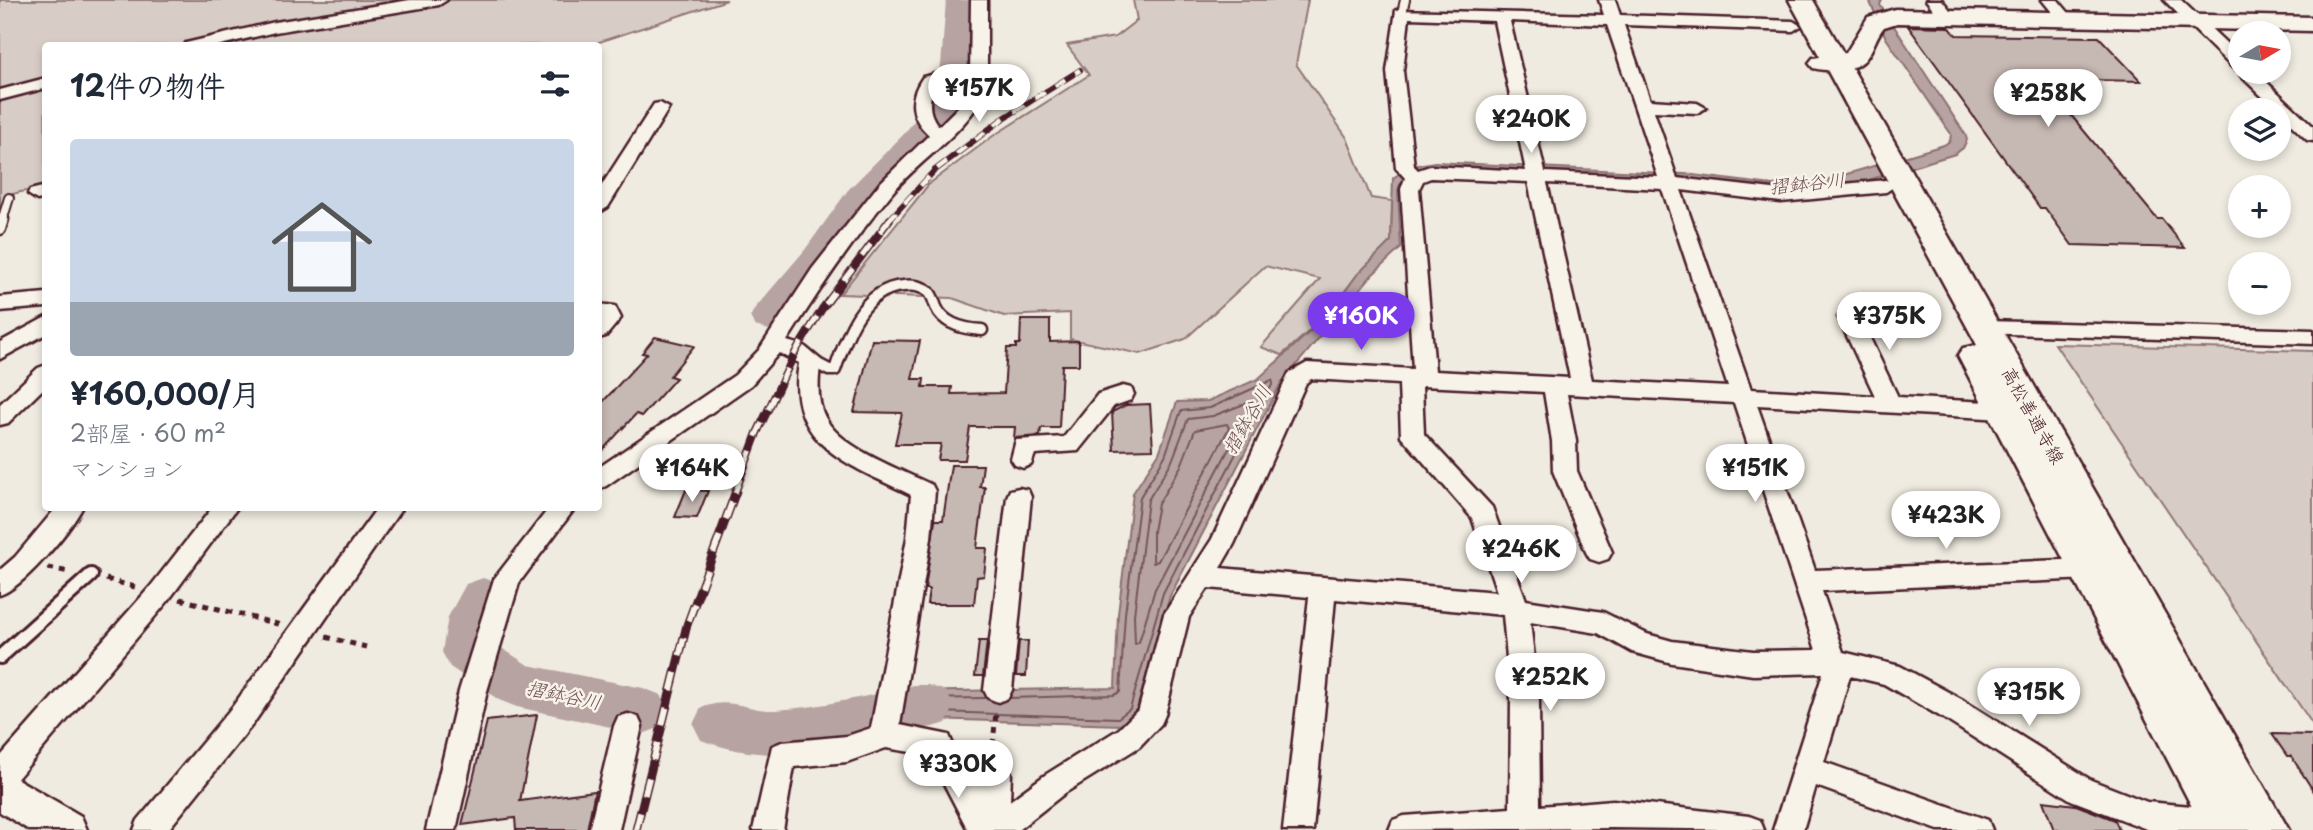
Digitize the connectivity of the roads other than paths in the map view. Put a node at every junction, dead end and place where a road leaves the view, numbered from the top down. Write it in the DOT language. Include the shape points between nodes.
graph roads {
  1 [pos="439,0"];
  2 [pos="979,0"];
  3 [pos="1607,0"];
  4 [pos="1787,0"];
  5 [pos="2050,0"];
  6 [pos="2172,0"];
  7 [pos="2271,0"];
  8 [pos="1404,7"];
  9 [pos="1941,8"];
  10 [pos="1797,13"];
  11 [pos="1502,16"];
  12 [pos="2066,19"];
  13 [pos="1614,20"];
  14 [pos="2194,21"];
  15 [pos="2308,28"];
  16 [pos="209,42"];
  17 [pos="2228,54"];
  18 [pos="1829,64"];
  19 [pos="42,84"];
  20 [pos="2259,84"];
  21 [pos="978,86"];
  22 [pos="0,95"];
  23 [pos="1644,105"];
  24 [pos="660,108"];
  25 [pos="1697,108"];
  26 [pos="940,136"];
  27 [pos="2313,136"];
  28 [pos="1536,172"];
  29 [pos="1411,173"];
  30 [pos="1669,178"];
  31 [pos="1886,186"];
  32 [pos="9,198"];
  33 [pos="602,201"];
  34 [pos="0,229"];
  35 [pos="42,300"];
  36 [pos="0,304"];
  37 [pos="602,311"];
  38 [pos="1849,317"];
  39 [pos="42,326"];
  40 [pos="602,327"];
  41 [pos="1986,328"];
  42 [pos="982,330"];
  43 [pos="2313,337"];
  44 [pos="772,344"];
  45 [pos="0,352"];
  46 [pos="810,360"];
  47 [pos="42,377"];
  48 [pos="1418,378"];
  49 [pos="1554,386"];
  50 [pos="1583,388"];
  51 [pos="1123,394"];
  52 [pos="1744,397"];
  53 [pos="1891,405"];
  54 [pos="2004,411"];
  55 [pos="0,417"];
  56 [pos="1023,459"];
  57 [pos="602,476"];
  58 [pos="1019,497"];
  59 [pos="68,511"];
  60 [pos="223,511"];
  61 [pos="388,511"];
  62 [pos="561,511"];
  63 [pos="1599,552"];
  64 [pos="2089,569"];
  65 [pos="91,575"];
  66 [pos="1201,577"];
  67 [pos="1805,581"];
  68 [pos="0,585"];
  69 [pos="1323,587"];
  70 [pos="1516,609"];
  71 [pos="0,657"];
  72 [pos="1833,661"];
  73 [pos="998,690"];
  74 [pos="888,724"];
  75 [pos="628,726"];
  76 [pos="1807,769"];
  77 [pos="991,773"];
  78 [pos="0,778"];
  79 [pos="0,790"];
  80 [pos="1611,822"];
  81 [pos="1520,824"];
  82 [pos="2227,827"];
  83 [pos="1457,828"];
  84 [pos="65,830"];
  85 [pos="149,830"];
  86 [pos="441,830"];
  87 [pos="604,830"];
  88 [pos="768,830"];
  89 [pos="986,830"];
  90 [pos="995,830"];
  91 [pos="1298,830"];
  92 [pos="1404,830"];
  93 [pos="1749,830"];
  94 [pos="1788,830"];
  95 [pos="1977,830"];
  96 [pos="2266,830"];
  1 -- 16 [label="street"];
  2 -- 21 [label="street"];
  3 -- 13 [label="street"];
  4 -- 18 [label="main road, 高松善通寺線"];
  5 -- 12 [label="street"];
  6 -- 14 [label="street"];
  7 -- 15 [label="street"];
  8 -- 11 [label="street"];
  8 -- 29 [label="street" via="1395,71"];
  9 -- 12 [label="street"];
  9 -- 18 [label="street" via="1875,22 1854,60"];
  10 -- 13 [label="street"];
  10 -- 18 [label="main road, 高松善通寺線"];
  11 -- 13 [label="street"];
  11 -- 28 [label="street"];
  12 -- 14 [label="street"];
  13 -- 23 [label="street"];
  14 -- 15 [label="street"];
  14 -- 17 [label="street"];
  18 -- 31 [label="main road, 高松善通寺線"];
  18 -- 41 [label="main road, 高松善通寺線"];
  19 -- 22 [label="street"];
  20 -- 27 [label="street"];
  21 -- 26 [label="street" via="974,98"];
  21 -- 26 [label="street" via="942,77 932,78 926,85 921,113"];
  23 -- 25 [label="street"];
  23 -- 30 [label="street"];
  24 -- 33 [label="street"];
  26 -- 44 [label="street" via="887,187"];
  28 -- 29 [label="street"];
  28 -- 30 [label="street"];
  28 -- 50 [label="street"];
  29 -- 48 [label="street"];
  30 -- 31 [label="street" via="1781,196"];
  30 -- 52 [label="street"];
  31 -- 54 [label="main road, 高松善通寺線"];
  32 -- 34 [label="lane"];
  35 -- 36 [label="street"];
  37 -- 40 [label="street" via="608,311 610,318"];
  38 -- 53 [label="street"];
  39 -- 45 [label="street"];
  41 -- 43 [label="street"];
  41 -- 96 [label="main road, 高松善通寺線"];
  42 -- 46 [label="lane" via="953,325 930,293 916,286 895,286 870,302 851,327 835,370"];
  44 -- 46 [label="street"];
  44 -- 57 [label="street" via="743,380"];
  46 -- 74 [label="street" via="805,386 818,428 845,450 923,491"];
  47 -- 55 [label="street"];
  48 -- 49 [label="street"];
  48 -- 66 [label="street" via="1307,371 1297,379 1222,544"];
  48 -- 70 [label="street" via="1413,436 1483,514"];
  49 -- 50 [label="street"];
  49 -- 63 [label="street" via="1565,471"];
  50 -- 52 [label="street"];
  51 -- 56 [label="street" via="1106,400 1070,445 1024,446"];
  52 -- 53 [label="street"];
  52 -- 67 [label="street"];
  53 -- 54 [label="street"];
  54 -- 64 [label="main road, 高松善通寺線"];
  58 -- 73 [label="street"];
  59 -- 68 [label="street"];
  60 -- 78 [label="street" via="159,594"];
  61 -- 85 [label="street" via="243,715"];
  62 -- 86 [label="street" via="507,579 477,679"];
  64 -- 67 [label="street"];
  64 -- 82 [label="main road, 高松善通寺線"];
  65 -- 71 [label="lane"];
  66 -- 69 [label="street"];
  66 -- 90 [label="street" via="1177,614 1151,715 1129,738"];
  67 -- 72 [label="street"];
  69 -- 70 [label="street" via="1505,603"];
  69 -- 91 [label="street"];
  70 -- 72 [label="street" via="1603,623 1641,643 1672,652 1753,663"];
  70 -- 81 [label="street" via="1525,699"];
  72 -- 76 [label="street" via="1837,673"];
  72 -- 82 [label="street" via="1890,674 2081,790 2147,816"];
  74 -- 88 [label="street" via="847,749 782,755"];
  74 -- 89 [label="street" via="894,738 939,744"];
  75 -- 87 [label="street"];
  76 -- 94 [label="street"];
  76 -- 95 [label="street"];
  77 -- 89 [label="street"];
  79 -- 84 [label="street"];
  80 -- 81 [label="street"];
  80 -- 93 [label="street"];
  81 -- 83 [label="street"];
  83 -- 92 [label="street"];
}
